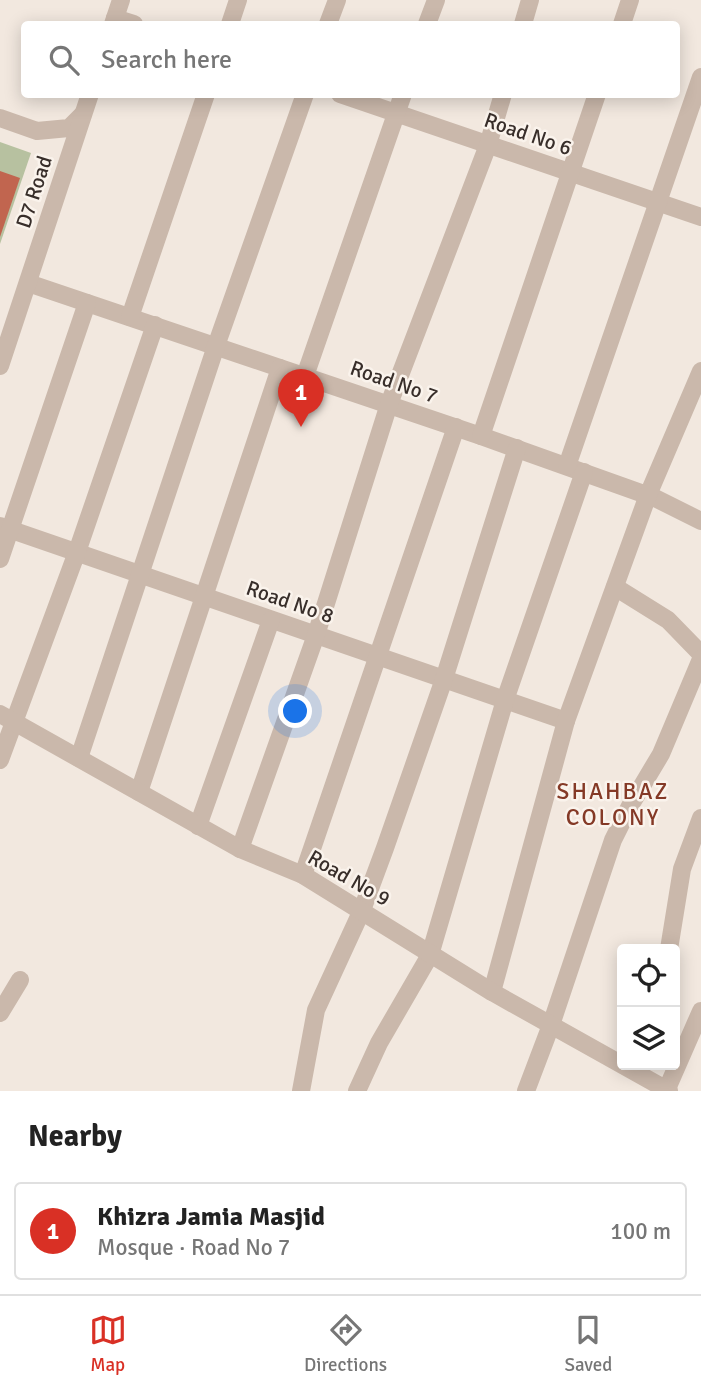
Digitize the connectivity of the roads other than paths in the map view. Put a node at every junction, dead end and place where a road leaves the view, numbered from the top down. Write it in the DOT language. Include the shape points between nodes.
graph roads {
  1 [pos="121,0"];
  2 [pos="238,0"];
  3 [pos="337,0"];
  4 [pos="436,0"];
  5 [pos="530,0"];
  6 [pos="630,0"];
  7 [pos="114,21"];
  8 [pos="231,21"];
  9 [pos="329,21"];
  10 [pos="428,21"];
  11 [pos="524,21"];
  12 [pos="623,21"];
  13 [pos="701,77"];
  14 [pos="205,98"];
  15 [pos="304,98"];
  16 [pos="351,98"];
  17 [pos="402,98"];
  18 [pos="502,98"];
  19 [pos="596,98"];
  20 [pos="88,103"];
  21 [pos="396,114"];
  22 [pos="0,118"];
  23 [pos="488,145"];
  24 [pos="570,173"];
  25 [pos="658,203"];
  26 [pos="701,217"];
  27 [pos="28,283"];
  28 [pos="87,303"];
  29 [pos="130,317"];
  30 [pos="155,326"];
  31 [pos="216,346"];
  32 [pos="0,366"];
  33 [pos="280,368"];
  34 [pos="701,371"];
  35 [pos="305,376"];
  36 [pos="388,404"];
  37 [pos="456,427"];
  38 [pos="481,436"];
  39 [pos="517,448"];
  40 [pos="567,466"];
  41 [pos="584,472"];
  42 [pos="648,495"];
  43 [pos="701,521"];
  44 [pos="5,528"];
  45 [pos="76,552"];
  46 [pos="0,559"];
  47 [pos="141,574"];
  48 [pos="615,587"];
  49 [pos="204,597"];
  50 [pos="271,620"];
  51 [pos="316,635"];
  52 [pos="701,653"];
  53 [pos="378,657"];
  54 [pos="701,659"];
  55 [pos="444,679"];
  56 [pos="505,700"];
  57 [pos="7,718"];
  58 [pos="566,722"];
  59 [pos="79,758"];
  60 [pos="0,760"];
  61 [pos="139,792"];
  62 [pos="701,818"];
  63 [pos="198,826"];
  64 [pos="240,849"];
  65 [pos="303,875"];
  66 [pos="362,911"];
  67 [pos="670,944"];
  68 [pos="430,955"];
  69 [pos="20,980"];
  70 [pos="492,992"];
  71 [pos="701,1012"];
  72 [pos="0,1013"];
  73 [pos="551,1025"];
  74 [pos="617,1061"];
  75 [pos="633,1070"];
  76 [pos="301,1091"];
  77 [pos="357,1091"];
  78 [pos="526,1091"];
  79 [pos="667,1091"];
  1 -- 7 [label="street"];
  2 -- 8 [label="street"];
  3 -- 9 [label="street"];
  4 -- 10 [label="street"];
  5 -- 11 [label="street"];
  6 -- 12 [label="street"];
  13 -- 25 [label="street"];
  14 -- 29 [label="street"];
  15 -- 31 [label="street"];
  16 -- 21 [label="street, Road No 6"];
  17 -- 21 [label="street"];
  18 -- 23 [label="street"];
  19 -- 24 [label="street"];
  20 -- 22 [label="street, D7 Road" via="69,128 37,131"];
  20 -- 27 [label="street, D7 Road"];
  21 -- 23 [label="street, Road No 6"];
  21 -- 35 [label="street"];
  23 -- 24 [label="street, Road No 6"];
  23 -- 36 [label="street"];
  24 -- 25 [label="street, Road No 6"];
  24 -- 38 [label="street"];
  25 -- 26 [label="street, Road No 6"];
  25 -- 40 [label="street"];
  27 -- 28 [label="street, Road No 7"];
  27 -- 32 [label="street, D7 Road"];
  28 -- 29 [label="street, Road No 7"];
  28 -- 44 [label="street"];
  29 -- 30 [label="street, Road No 7"];
  30 -- 31 [label="street, Road No 7"];
  30 -- 45 [label="street"];
  31 -- 33 [label="street, Road No 7"];
  31 -- 47 [label="street"];
  33 -- 35 [label="street, Road No 7"];
  33 -- 49 [label="street"];
  34 -- 42 [label="street"];
  35 -- 36 [label="street, Road No 7"];
  36 -- 37 [label="street, Road No 7"];
  36 -- 51 [label="street"];
  37 -- 38 [label="street, Road No 7"];
  37 -- 53 [label="street"];
  38 -- 39 [label="street, Road No 7"];
  39 -- 40 [label="street, Road No 7"];
  39 -- 55 [label="street"];
  40 -- 41 [label="street, Road No 7"];
  41 -- 42 [label="street, Road No 7"];
  41 -- 56 [label="street"];
  42 -- 43 [label="street, Road No 7"];
  42 -- 48 [label="street"];
  44 -- 45 [label="street, Road No 8"];
  44 -- 46 [label="street"];
  45 -- 47 [label="street, Road No 8"];
  45 -- 57 [label="street"];
  47 -- 49 [label="street, Road No 8"];
  47 -- 59 [label="street"];
  48 -- 52 [label="street" via="668,620"];
  48 -- 58 [label="street"];
  49 -- 50 [label="street, Road No 8"];
  49 -- 61 [label="street"];
  50 -- 51 [label="street, Road No 8"];
  50 -- 63 [label="street"];
  51 -- 53 [label="street, Road No 8"];
  51 -- 64 [label="street"];
  53 -- 55 [label="street, Road No 8"];
  53 -- 65 [label="street"];
  54 -- 73 [label="street" via="661,754 613,840"];
  55 -- 56 [label="street, Road No 8"];
  55 -- 66 [label="street"];
  56 -- 58 [label="street, Road No 8"];
  56 -- 68 [label="street"];
  57 -- 59 [label="street, Road No 9"];
  57 -- 60 [label="street"];
  58 -- 70 [label="street"];
  59 -- 61 [label="street, Road No 9"];
  61 -- 63 [label="street, Road No 9"];
  62 -- 67 [label="street" via="682,869"];
  63 -- 64 [label="street, Road No 9"];
  64 -- 65 [label="street, Road No 9"];
  65 -- 66 [label="street, Road No 9"];
  66 -- 68 [label="street, Road No 9"];
  66 -- 76 [label="street" via="316,1010"];
  68 -- 70 [label="street, Road No 9"];
  68 -- 77 [label="street"];
  69 -- 72 [label="street"];
  70 -- 73 [label="street, Road No 9"];
  71 -- 79 [label="street"];
  73 -- 74 [label="street, Road No 9"];
  73 -- 78 [label="street"];
  75 -- 79 [label="street, Road No 9"];
}
